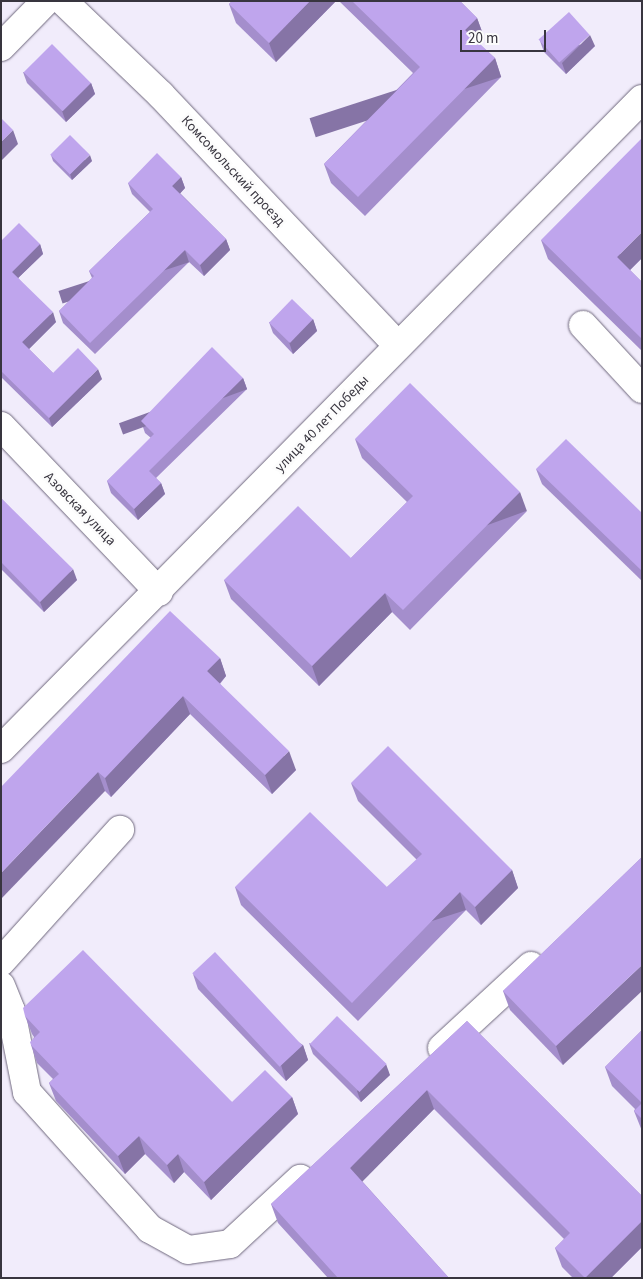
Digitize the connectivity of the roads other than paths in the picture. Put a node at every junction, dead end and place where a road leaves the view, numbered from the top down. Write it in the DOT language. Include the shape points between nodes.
graph roads {
  1 [pos="46,1"];
  2 [pos="63,1"];
  3 [pos="1,47"];
  4 [pos="642,99"];
  5 [pos="583,325"];
  6 [pos="398,346"];
  7 [pos="642,389"];
  8 [pos="1,426"];
  9 [pos="159,592"];
  10 [pos="1,749"];
  11 [pos="120,830"];
  12 [pos="551,948"];
  13 [pos="1,962"];
  14 [pos="1,986"];
  15 [pos="427,1062"];
  16 [pos="317,1164"];
  1 -- 3 [label="street"];
  2 -- 6 [label="street, Комсомольский проезд" via="161,95"];
  4 -- 6 [label="street, улица 40 лет Победы"];
  5 -- 7 [label="street"];
  6 -- 9 [label="street, улица 40 лет Победы"];
  8 -- 9 [label="street, Азовская улица"];
  9 -- 10 [label="street, улица 40 лет Победы"];
  11 -- 13 [label="street"];
  12 -- 15 [label="street"];
  14 -- 16 [label="street" via="11,1011 27,1092 150,1229 188,1250 230,1244"];
}
